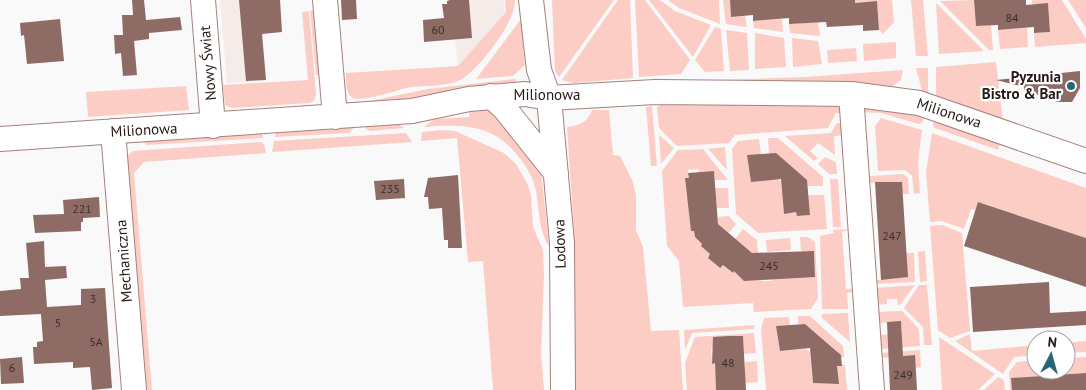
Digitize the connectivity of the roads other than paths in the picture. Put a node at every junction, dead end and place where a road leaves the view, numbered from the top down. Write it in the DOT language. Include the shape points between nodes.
graph roads {
  1 [pos="203,0"];
  2 [pos="325,0"];
  3 [pos="531,0"];
  4 [pos="851,94"];
  5 [pos="491,96"];
  6 [pos="549,98"];
  7 [pos="335,117"];
  8 [pos="214,126"];
  9 [pos="113,132"];
  10 [pos="0,139"];
  11 [pos="1086,161"];
  12 [pos="556,173"];
  13 [pos="134,390"];
  14 [pos="563,390"];
  15 [pos="872,390"];
  1 -- 8 [label="street, Nowy Świat"];
  2 -- 7 [label="street"];
  3 -- 6 [label="street, Lodowa" via="539,70"];
  4 -- 6 [label="street, Milionowa" via="654,92"];
  4 -- 11 [label="street, Milionowa" via="908,100"];
  4 -- 15 [label="street"];
  5 -- 6 [label="street, Milionowa" via="525,94"];
  5 -- 7 [label="street, Milionowa" via="412,111"];
  5 -- 12 [label="street"];
  6 -- 12 [label="street, Lodowa"];
  7 -- 8 [label="street, Milionowa"];
  8 -- 9 [label="street, Milionowa"];
  9 -- 10 [label="street, Milionowa"];
  9 -- 13 [label="street, Mechaniczna"];
  12 -- 14 [label="street, Lodowa" via="562,243"];
}
